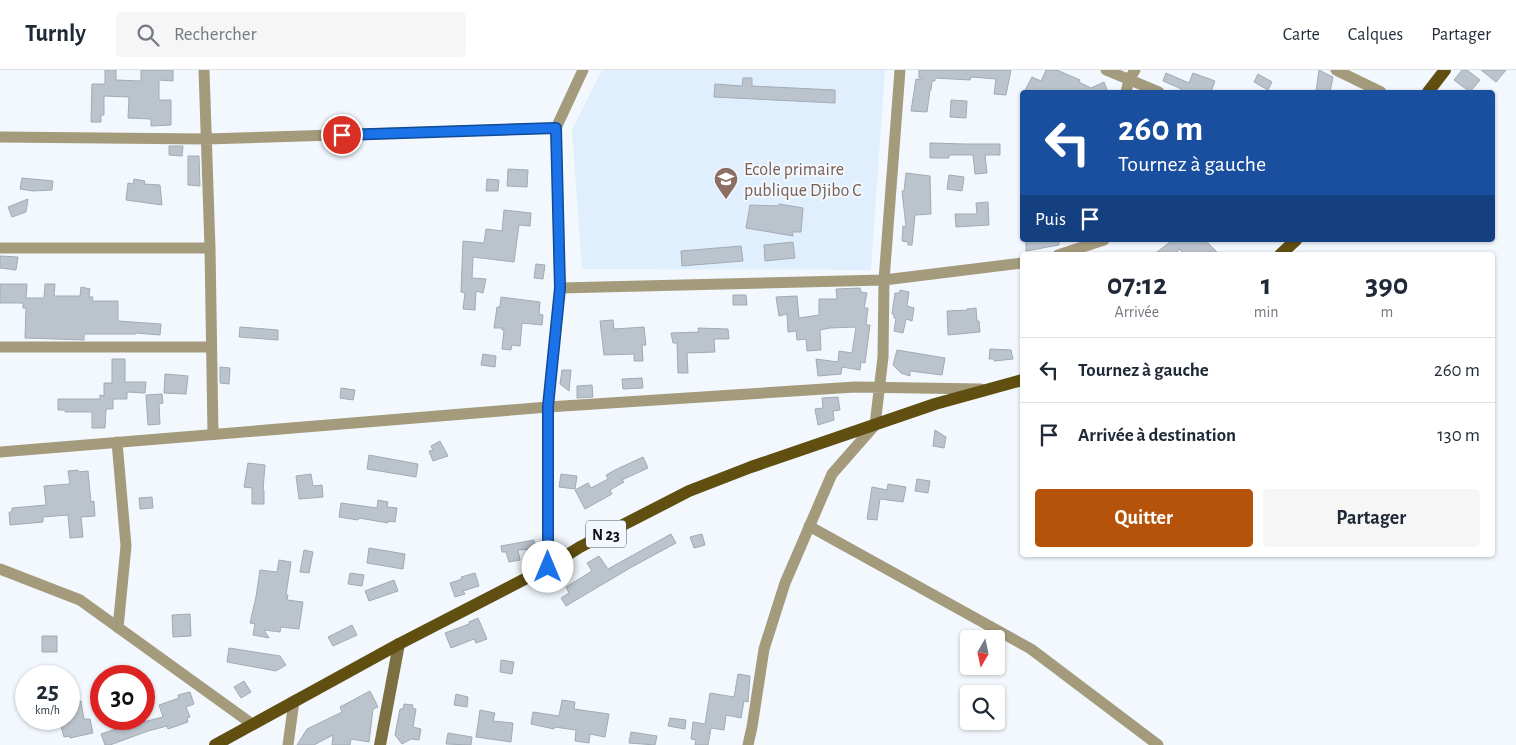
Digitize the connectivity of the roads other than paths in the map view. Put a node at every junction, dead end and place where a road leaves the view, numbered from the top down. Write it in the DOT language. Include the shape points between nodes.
graph roads {
  1 [pos="204,70"];
  2 [pos="583,70"];
  3 [pos="900,70"];
  4 [pos="1106,70"];
  5 [pos="1336,70"];
  6 [pos="1445,70"];
  7 [pos="1132,75"];
  8 [pos="1127,90"];
  9 [pos="1155,90"];
  10 [pos="1377,90"];
  11 [pos="1430,90"];
  12 [pos="556,128"];
  13 [pos="0,137"];
  14 [pos="206,139"];
  15 [pos="1098,242"];
  16 [pos="1294,242"];
  17 [pos="0,248"];
  18 [pos="210,248"];
  19 [pos="1067,252"];
  20 [pos="1283,252"];
  21 [pos="1020,263"];
  22 [pos="884,280"];
  23 [pos="560,288"];
  24 [pos="0,347"];
  25 [pos="211,347"];
  26 [pos="1020,381"];
  27 [pos="880,387"];
  28 [pos="988,389"];
  29 [pos="548,406"];
  30 [pos="875,425"];
  31 [pos="213,434"];
  32 [pos="117,442"];
  33 [pos="0,452"];
  34 [pos="809,526"];
  35 [pos="548,567"];
  36 [pos="0,569"];
  37 [pos="118,628"];
  38 [pos="399,644"];
  39 [pos="294,701"];
  40 [pos="252,724"];
  41 [pos="215,745"];
  42 [pos="288,745"];
  43 [pos="380,745"];
  44 [pos="748,745"];
  45 [pos="1158,745"];
  1 -- 14 [label="street"];
  2 -- 12 [label="street"];
  3 -- 22 [label="street"];
  4 -- 7 [label="street"];
  5 -- 10 [label="street"];
  6 -- 11 [label="main road"];
  7 -- 8 [label="street"];
  7 -- 9 [label="street"];
  12 -- 14 [label="street"];
  12 -- 23 [label="street"];
  13 -- 14 [label="street"];
  14 -- 18 [label="street"];
  15 -- 19 [label="street"];
  16 -- 20 [label="main road"];
  17 -- 18 [label="street"];
  18 -- 25 [label="street"];
  21 -- 22 [label="street"];
  22 -- 23 [label="street"];
  22 -- 27 [label="street"];
  23 -- 29 [label="street"];
  24 -- 25 [label="street"];
  25 -- 31 [label="street"];
  26 -- 28 [label="main road, N 23"];
  27 -- 28 [label="street"];
  27 -- 29 [label="street"];
  27 -- 30 [label="street"];
  28 -- 30 [label="main road, N 23"];
  29 -- 31 [label="street"];
  29 -- 35 [label="street"];
  30 -- 34 [label="street" via="832,474"];
  30 -- 35 [label="main road, N 23" via="689,491"];
  31 -- 32 [label="street"];
  32 -- 33 [label="street"];
  32 -- 37 [label="street" via="126,546"];
  34 -- 44 [label="street" via="785,582 764,649"];
  34 -- 45 [label="street" via="1031,649"];
  35 -- 38 [label="main road, N 23"];
  36 -- 37 [label="street" via="80,600"];
  37 -- 40 [label="street"];
  38 -- 39 [label="main road, N 23"];
  38 -- 43 [label="street"];
  39 -- 40 [label="main road, N 23"];
  39 -- 42 [label="street"];
  40 -- 41 [label="main road, N 23"];
}
